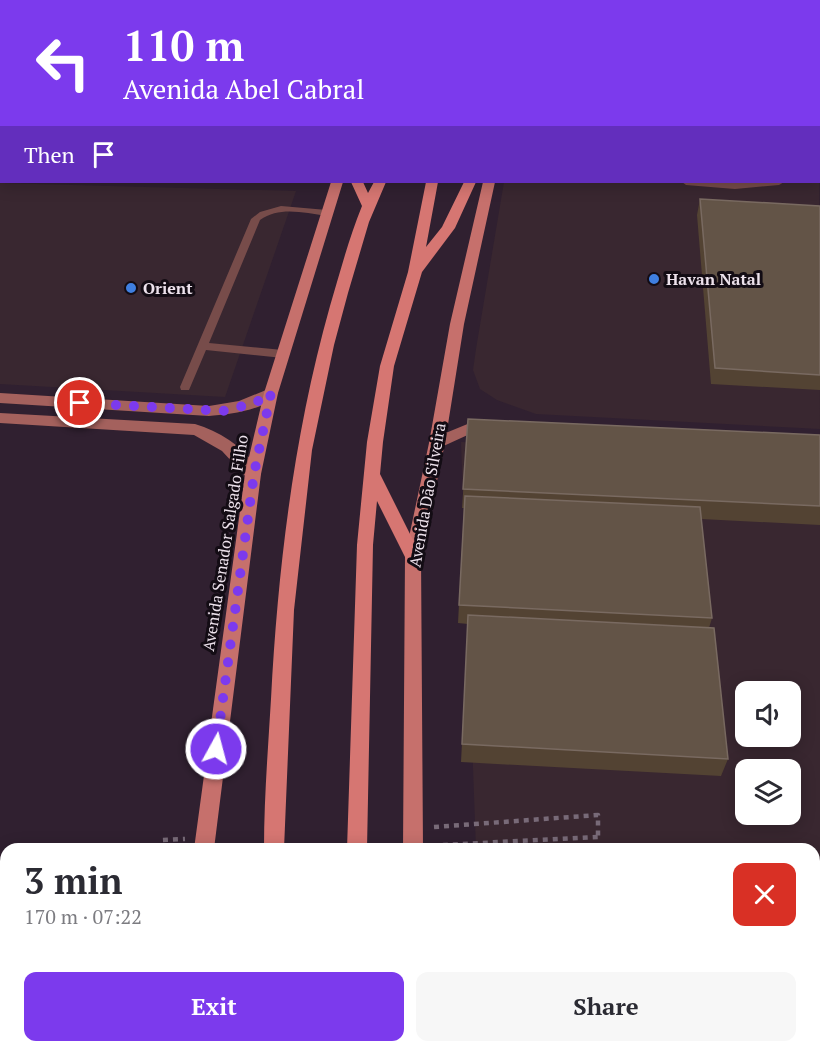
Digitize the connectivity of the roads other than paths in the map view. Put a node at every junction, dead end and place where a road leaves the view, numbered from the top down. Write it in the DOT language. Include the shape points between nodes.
graph roads {
  1 [pos="338,183"];
  2 [pos="357,183"];
  3 [pos="379,183"];
  4 [pos="432,183"];
  5 [pos="470,183"];
  6 [pos="489,183"];
  7 [pos="698,183"];
  8 [pos="768,183"];
  9 [pos="368,205"];
  10 [pos="327,213"];
  11 [pos="415,272"];
  12 [pos="202,346"];
  13 [pos="283,354"];
  14 [pos="184,387"];
  15 [pos="271,393"];
  16 [pos="0,398"];
  17 [pos="0,418"];
  18 [pos="505,429"];
  19 [pos="437,443"];
  20 [pos="372,473"];
  21 [pos="254,474"];
  22 [pos="413,556"];
  23 [pos="204,843"];
  24 [pos="274,843"];
  25 [pos="357,843"];
  26 [pos="413,843"];
  1 -- 10 [label="main road, Avenida Senador Salgado Filho"];
  2 -- 9 [label="highway"];
  3 -- 9 [label="highway"];
  4 -- 11 [label="highway"];
  5 -- 11 [label="highway" via="448,228"];
  6 -- 19 [label="main road, Avenida Dão Silveira" via="457,324"];
  7 -- 8 [label="lane" via="735,186"];
  9 -- 24 [label="highway" via="314,391 298,482 283,636"];
  10 -- 12 [label="lane" via="283,208 255,219"];
  10 -- 13 [label="main road, Avenida Senador Salgado Filho"];
  11 -- 20 [label="highway" via="387,366"];
  12 -- 13 [label="lane"];
  12 -- 14 [label="lane"];
  13 -- 15 [label="main road, Avenida Senador Salgado Filho"];
  15 -- 16 [label="main road" via="255,403 209,411"];
  15 -- 21 [label="main road, Avenida Senador Salgado Filho"];
  17 -- 21 [label="main road" via="195,430 232,448"];
  18 -- 19 [label="main road" via="470,428"];
  19 -- 22 [label="main road, Avenida Dão Silveira"];
  20 -- 22 [label="highway"];
  20 -- 25 [label="highway" via="364,568"];
  21 -- 23 [label="main road, Avenida Senador Salgado Filho"];
  22 -- 26 [label="main road, Avenida Dão Silveira"];
}
